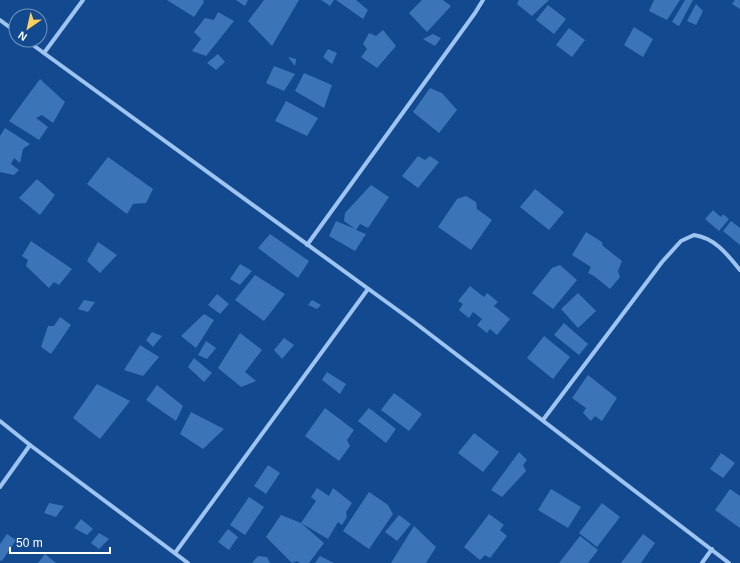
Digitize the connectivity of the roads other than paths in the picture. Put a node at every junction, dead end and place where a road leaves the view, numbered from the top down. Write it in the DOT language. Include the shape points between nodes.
graph roads {
  1 [pos="83,0"];
  2 [pos="483,0"];
  3 [pos="37,48"];
  4 [pos="44,53"];
  5 [pos="307,245"];
  6 [pos="740,270"];
  7 [pos="368,289"];
  8 [pos="543,420"];
  9 [pos="0,421"];
  10 [pos="30,445"];
  11 [pos="0,487"];
  12 [pos="712,549"];
  13 [pos="175,553"];
  14 [pos="188,563"];
  15 [pos="702,563"];
  16 [pos="729,563"];
  1 -- 4 [label="street"];
  2 -- 5 [label="street"];
  3 -- 4 [label="street"];
  4 -- 5 [label="street"];
  5 -- 7 [label="street"];
  6 -- 8 [label="street" via="722,249 706,237 694,234 681,242 658,268"];
  7 -- 8 [label="street"];
  7 -- 13 [label="street"];
  8 -- 12 [label="street"];
  9 -- 10 [label="street"];
  10 -- 11 [label="street"];
  10 -- 13 [label="street"];
  12 -- 15 [label="street"];
  12 -- 16 [label="street"];
  13 -- 14 [label="street"];
}
